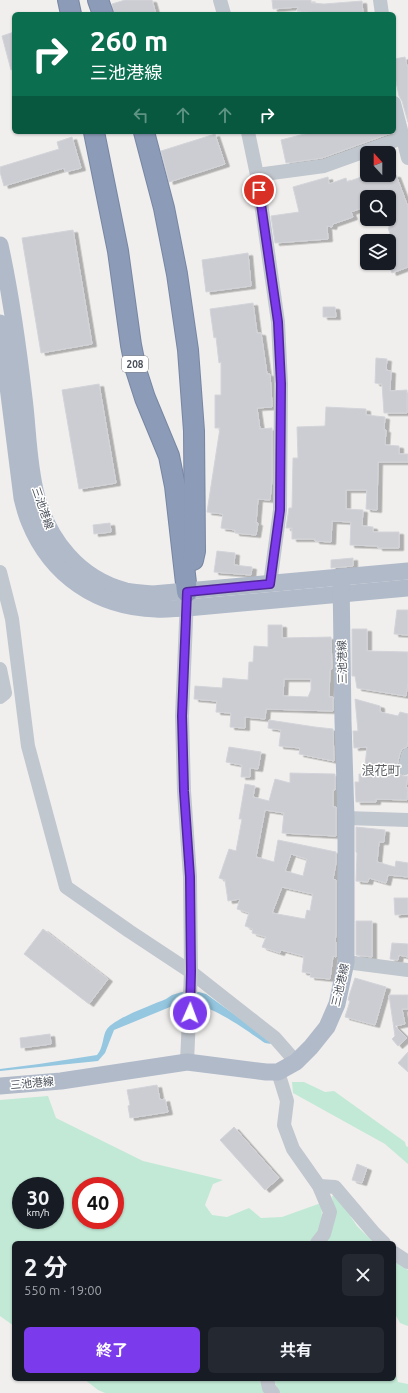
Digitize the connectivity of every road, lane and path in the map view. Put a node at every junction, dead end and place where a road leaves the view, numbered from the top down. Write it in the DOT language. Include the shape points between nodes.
graph roads {
  1 [pos="68,0"];
  2 [pos="98,0"];
  3 [pos="220,0"];
  4 [pos="380,0"];
  5 [pos="71,12"];
  6 [pos="102,12"];
  7 [pos="223,12"];
  8 [pos="382,12"];
  9 [pos="396,110"];
  10 [pos="94,134"];
  11 [pos="145,134"];
  12 [pos="248,134"];
  13 [pos="406,148"];
  14 [pos="257,175"];
  15 [pos="0,245"];
  16 [pos="0,323"];
  17 [pos="408,571"];
  18 [pos="0,572"];
  19 [pos="270,584"];
  20 [pos="341,585"];
  21 [pos="408,588"];
  22 [pos="187,600"];
  23 [pos="0,669"];
  24 [pos="0,697"];
  25 [pos="346,818"];
  26 [pos="408,820"];
  27 [pos="346,962"];
  28 [pos="408,970"];
  29 [pos="191,972"];
  30 [pos="187,1062"];
  31 [pos="296,1062"];
  32 [pos="278,1072"];
  33 [pos="0,1086"];
  34 [pos="320,1186"];
  35 [pos="319,1241"];
  36 [pos="382,1241"];
  37 [pos="396,1254"];
  38 [pos="408,1262"];
  39 [pos="267,1381"];
  40 [pos="273,1393"];
  1 -- 5 [label="highway"];
  2 -- 6 [label="highway"];
  3 -- 7 [label="street"];
  4 -- 8 [label="street"];
  9 -- 13 [label="street"];
  10 -- 22 [label="highway, 208" via="118,251 136,370 168,456 175,486"];
  11 -- 22 [label="highway" via="167,222 188,350 194,431 195,551"];
  12 -- 14 [label="street"];
  13 -- 14 [label="street" via="324,166"];
  14 -- 19 [label="street" via="278,322 281,384 280,510"];
  15 -- 22 [label="main road, 三池港線" via="16,329 35,487 44,517 54,537 73,562 104,583 127,591"];
  16 -- 22 [label="main road, 三池港線" via="22,498 29,522 40,544 72,582 97,596 126,605 156,609"];
  17 -- 20 [label="main road, 三池港線"];
  18 -- 29 [label="street" via="12,619 28,746 66,887"];
  19 -- 20 [label="main road, 三池港線"];
  19 -- 22 [label="main road, 三池港線"];
  20 -- 21 [label="main road, 三池港線"];
  20 -- 22 [label="main road, 三池港線"];
  20 -- 25 [label="main road, 三池港線"];
  22 -- 29 [label="street" via="182,716 190,877"];
  23 -- 24 [label="street" via="5,693"];
  25 -- 26 [label="street"];
  25 -- 27 [label="main road, 三池港線"];
  27 -- 28 [label="street"];
  27 -- 31 [label="main road, 三池港線" via="337,1004 327,1027"];
  29 -- 30 [label="street"];
  29 -- 31 [label="street" via="275,1038"];
  30 -- 32 [label="main road, 三池港線"];
  30 -- 33 [label="main road, 三池港線" via="61,1081"];
  31 -- 32 [label="main road, 三池港線"];
  32 -- 34 [label="street" via="287,1101 284,1125 293,1149"];
  34 -- 35 [label="street" via="330,1212 324,1234"];
  34 -- 36 [label="street" via="336,1187"];
  37 -- 38 [label="street"];
  39 -- 40 [label="street"];
}
